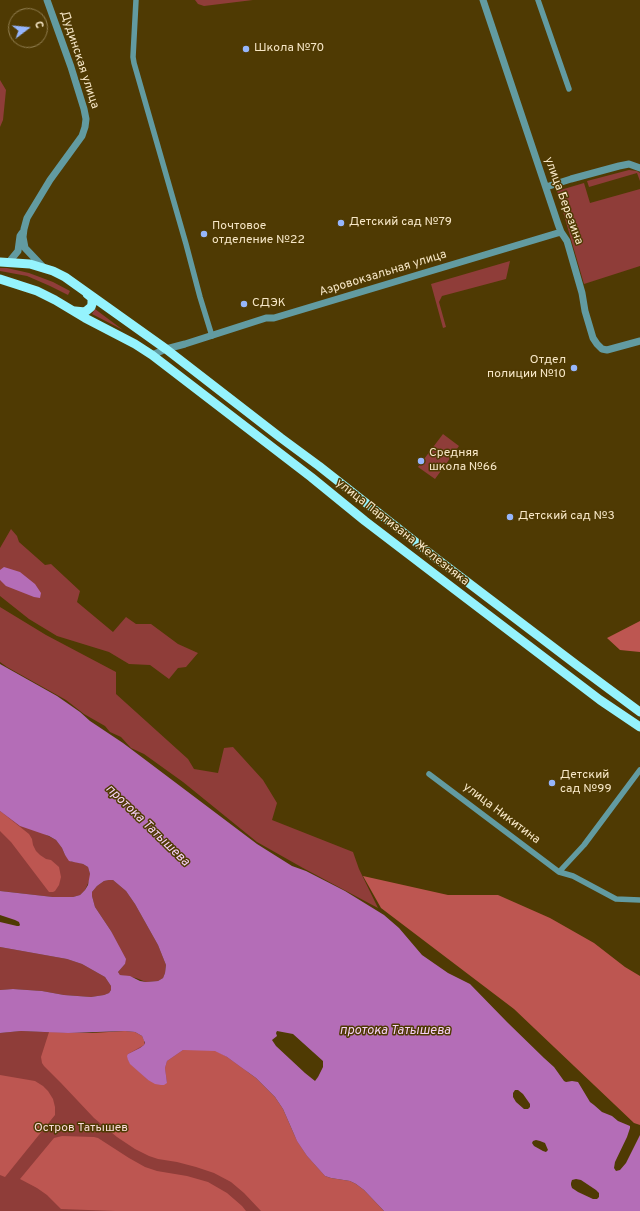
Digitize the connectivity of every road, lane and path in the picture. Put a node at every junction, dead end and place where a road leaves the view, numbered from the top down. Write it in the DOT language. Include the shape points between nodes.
graph roads {
  1 [pos="47,0"];
  2 [pos="136,0"];
  3 [pos="483,0"];
  4 [pos="538,0"];
  5 [pos="569,89"];
  6 [pos="640,168"];
  7 [pos="546,187"];
  8 [pos="24,229"];
  9 [pos="561,232"];
  10 [pos="4,262"];
  11 [pos="44,268"];
  12 [pos="0,279"];
  13 [pos="87,293"];
  14 [pos="73,311"];
  15 [pos="212,336"];
  16 [pos="640,342"];
  17 [pos="166,349"];
  18 [pos="152,355"];
  19 [pos="319,466"];
  20 [pos="311,477"];
  21 [pos="579,667"];
  22 [pos="573,679"];
  23 [pos="608,688"];
  24 [pos="600,700"];
  25 [pos="640,712"];
  26 [pos="640,727"];
  27 [pos="640,770"];
  28 [pos="429,774"];
  29 [pos="559,872"];
  30 [pos="640,900"];
  1 -- 8 [label="street, Дудинская улица" via="86,119 82,136 50,180 27,218"];
  2 -- 15 [label="street" via="134,63"];
  3 -- 7 [label="street, улица Березина"];
  4 -- 5 [label="street"];
  6 -- 7 [label="street" via="629,164"];
  7 -- 9 [label="street, улица Березина"];
  8 -- 10 [label="street, Дудинская улица" via="20,236 18,251"];
  8 -- 11 [label="street" via="26,248"];
  9 -- 15 [label="street, Аэровокзальная улица"];
  9 -- 16 [label="street, улица Березина" via="567,241 585,312 597,344 607,350"];
  10 -- 11 [label="main road, улица Партизана Железняка"];
  11 -- 13 [label="main road, улица Партизана Железняка" via="65,277"];
  12 -- 14 [label="main road, улица Партизана Железняка" via="36,291"];
  13 -- 14 [label="main road" via="92,298 91,307 85,312"];
  13 -- 17 [label="main road, улица Партизана Железняка"];
  14 -- 18 [label="main road, улица Партизана Железняка"];
  15 -- 17 [label="street, Аэровокзальная улица"];
  17 -- 18 [label="street"];
  17 -- 19 [label="main road, улица Партизана Железняка"];
  18 -- 20 [label="main road, улица Партизана Железняка"];
  19 -- 20 [label="main road"];
  19 -- 21 [label="main road, улица Партизана Железняка"];
  20 -- 22 [label="main road, улица Партизана Железняка"];
  21 -- 22 [label="main road" via="580,674"];
  21 -- 23 [label="main road, улица Партизана Железняка"];
  22 -- 24 [label="main road, улица Партизана Железняка"];
  23 -- 24 [label="main road" via="602,690"];
  23 -- 25 [label="main road, улица Партизана Железняка"];
  24 -- 26 [label="main road, улица Партизана Железняка"];
  27 -- 29 [label="street" via="584,844"];
  28 -- 29 [label="street, улица Никитина"];
  29 -- 30 [label="street, улица Никитина" via="573,876 616,899"];
}
